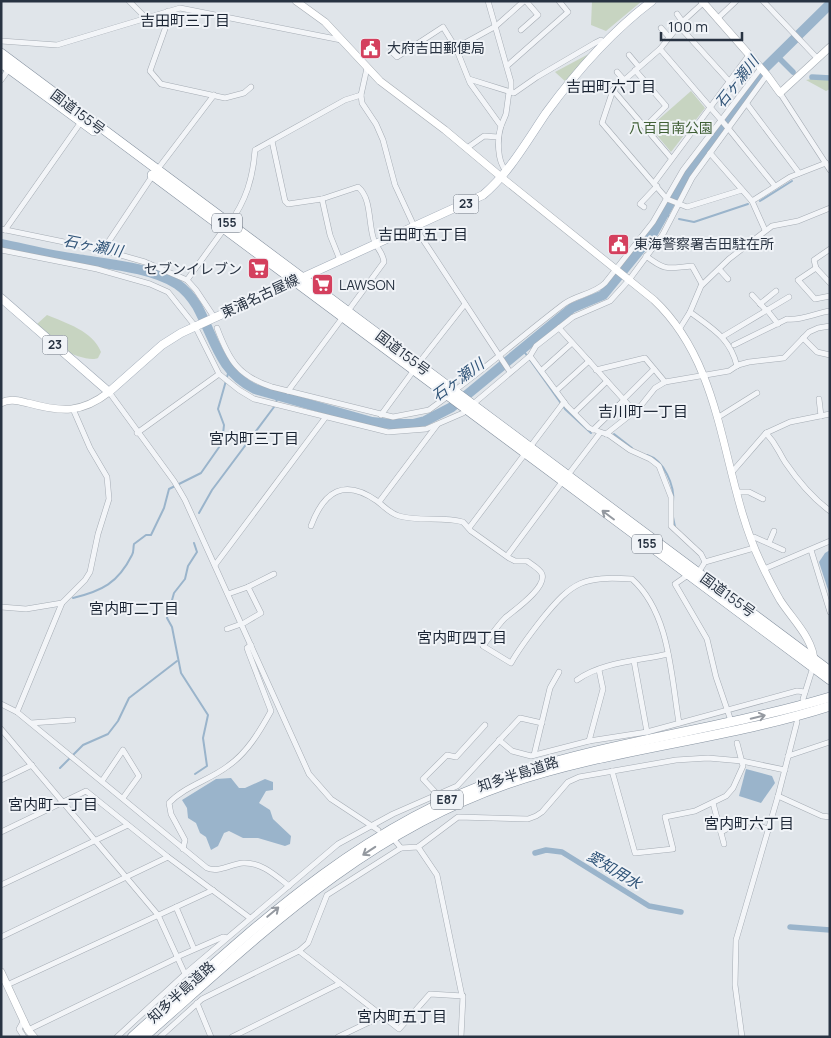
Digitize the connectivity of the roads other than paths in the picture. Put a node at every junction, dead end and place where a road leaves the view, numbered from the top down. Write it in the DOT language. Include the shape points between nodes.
graph roads {
  1 [pos="130,1"];
  2 [pos="296,1"];
  3 [pos="488,1"];
  4 [pos="525,1"];
  5 [pos="559,1"];
  6 [pos="652,1"];
  7 [pos="736,1"];
  8 [pos="763,1"];
  9 [pos="702,2"];
  10 [pos="168,11"];
  11 [pos="677,14"];
  12 [pos="145,17"];
  13 [pos="717,19"];
  14 [pos="682,21"];
  15 [pos="496,26"];
  16 [pos="679,26"];
  17 [pos="661,28"];
  18 [pos="521,30"];
  19 [pos="669,37"];
  20 [pos="341,40"];
  21 [pos="1,41"];
  22 [pos="605,44"];
  23 [pos="830,46"];
  24 [pos="456,48"];
  25 [pos="660,49"];
  26 [pos="391,51"];
  27 [pos="1,53"];
  28 [pos="629,55"];
  29 [pos="749,55"];
  30 [pos="818,58"];
  31 [pos="1,63"];
  32 [pos="506,66"];
  33 [pos="368,68"];
  34 [pos="637,68"];
  35 [pos="760,68"];
  36 [pos="9,69"];
  37 [pos="617,72"];
  38 [pos="767,75"];
  39 [pos="469,79"];
  40 [pos="1,80"];
  41 [pos="624,80"];
  42 [pos="729,81"];
  43 [pos="251,87"];
  44 [pos="613,90"];
  45 [pos="510,92"];
  46 [pos="780,93"];
  47 [pos="361,94"];
  48 [pos="214,95"];
  49 [pos="747,104"];
  50 [pos="710,107"];
  51 [pos="721,120"];
  52 [pos="81,122"];
  53 [pos="501,126"];
  54 [pos="645,126"];
  55 [pos="728,128"];
  56 [pos="498,137"];
  57 [pos="272,141"];
  58 [pos="467,148"];
  59 [pos="710,153"];
  60 [pos="671,158"];
  61 [pos="826,163"];
  62 [pos="830,170"];
  63 [pos="155,173"];
  64 [pos="799,173"];
  65 [pos="504,174"];
  66 [pos="655,184"];
  67 [pos="775,186"];
  68 [pos="742,190"];
  69 [pos="322,199"];
  70 [pos="668,200"];
  71 [pos="752,201"];
  72 [pos="678,203"];
  73 [pos="644,207"];
  74 [pos="830,208"];
  75 [pos="414,226"];
  76 [pos="227,227"];
  77 [pos="3,230"];
  78 [pos="765,230"];
  79 [pos="376,244"];
  80 [pos="830,249"];
  81 [pos="1,250"];
  82 [pos="103,250"];
  83 [pos="646,256"];
  84 [pos="340,260"];
  85 [pos="816,268"];
  86 [pos="616,269"];
  87 [pos="719,269"];
  88 [pos="298,279"];
  89 [pos="728,279"];
  90 [pos="187,280"];
  91 [pos="629,280"];
  92 [pos="830,283"];
  93 [pos="702,284"];
  94 [pos="776,291"];
  95 [pos="752,295"];
  96 [pos="830,296"];
  97 [pos="788,297"];
  98 [pos="1,298"];
  99 [pos="465,304"];
  100 [pos="760,304"];
  101 [pos="766,310"];
  102 [pos="830,311"];
  103 [pos="690,312"];
  104 [pos="345,314"];
  105 [pos="214,318"];
  106 [pos="778,324"];
  107 [pos="196,326"];
  108 [pos="830,326"];
  109 [pos="218,328"];
  110 [pos="559,328"];
  111 [pos="680,328"];
  112 [pos="722,337"];
  113 [pos="803,338"];
  114 [pos="572,343"];
  115 [pos="734,346"];
  116 [pos="830,355"];
  117 [pos="530,356"];
  118 [pos="498,358"];
  119 [pos="589,361"];
  120 [pos="737,366"];
  121 [pos="416,367"];
  122 [pos="654,369"];
  123 [pos="542,370"];
  124 [pos="596,370"];
  125 [pos="510,372"];
  126 [pos="219,374"];
  127 [pos="704,375"];
  128 [pos="607,381"];
  129 [pos="665,382"];
  130 [pos="556,390"];
  131 [pos="288,391"];
  132 [pos="109,392"];
  133 [pos="451,393"];
  134 [pos="757,393"];
  135 [pos="819,398"];
  136 [pos="624,400"];
  137 [pos="1,402"];
  138 [pos="564,402"];
  139 [pos="468,406"];
  140 [pos="73,409"];
  141 [pos="575,412"];
  142 [pos="634,412"];
  143 [pos="830,414"];
  144 [pos="381,415"];
  145 [pos="821,416"];
  146 [pos="325,418"];
  147 [pos="717,418"];
  148 [pos="437,425"];
  149 [pos="593,430"];
  150 [pos="137,433"];
  151 [pos="603,433"];
  152 [pos="766,433"];
  153 [pos="528,451"];
  154 [pos="733,471"];
  155 [pos="565,478"];
  156 [pos="738,492"];
  157 [pos="763,499"];
  158 [pos="379,502"];
  159 [pos="830,510"];
  160 [pos="310,526"];
  161 [pos="470,528"];
  162 [pos="774,531"];
  163 [pos="751,538"];
  164 [pos="830,541"];
  165 [pos="769,544"];
  166 [pos="754,548"];
  167 [pos="784,550"];
  168 [pos="811,550"];
  169 [pos="507,556"];
  170 [pos="705,562"];
  171 [pos="215,565"];
  172 [pos="764,569"];
  173 [pos="698,573"];
  174 [pos="274,574"];
  175 [pos="688,575"];
  176 [pos="248,587"];
  177 [pos="228,594"];
  178 [pos="62,603"];
  179 [pos="1,607"];
  180 [pos="830,612"];
  181 [pos="241,624"];
  182 [pos="227,629"];
  183 [pos="250,645"];
  184 [pos="668,654"];
  185 [pos="634,661"];
  186 [pos="814,663"];
  187 [pos="599,670"];
  188 [pos="830,670"];
  189 [pos="559,672"];
  190 [pos="577,680"];
  191 [pos="830,680"];
  192 [pos="805,692"];
  193 [pos="830,698"];
  194 [pos="803,699"];
  195 [pos="1,704"];
  196 [pos="830,706"];
  197 [pos="728,709"];
  198 [pos="17,712"];
  199 [pos="730,718"];
  200 [pos="73,720"];
  201 [pos="797,722"];
  202 [pos="31,723"];
  203 [pos="542,723"];
  204 [pos="679,723"];
  205 [pos="485,725"];
  206 [pos="1,730"];
  207 [pos="647,732"];
  208 [pos="499,740"];
  209 [pos="589,741"];
  210 [pos="830,742"];
  211 [pos="738,743"];
  212 [pos="534,755"];
  213 [pos="788,756"];
  214 [pos="742,761"];
  215 [pos="32,765"];
  216 [pos="784,770"];
  217 [pos="612,771"];
  218 [pos="1,780"];
  219 [pos="102,781"];
  220 [pos="438,795"];
  221 [pos="778,796"];
  222 [pos="123,798"];
  223 [pos="63,802"];
  224 [pos="713,803"];
  225 [pos="830,817"];
  226 [pos="128,825"];
  227 [pos="370,826"];
  228 [pos="768,829"];
  229 [pos="378,830"];
  230 [pos="1,832"];
  231 [pos="721,832"];
  232 [pos="96,840"];
  233 [pos="396,842"];
  234 [pos="724,844"];
  235 [pos="418,847"];
  236 [pos="401,848"];
  237 [pos="183,849"];
  238 [pos="168,857"];
  239 [pos="309,868"];
  240 [pos="313,873"];
  241 [pos="127,876"];
  242 [pos="1,885"];
  243 [pos="289,886"];
  244 [pos="325,888"];
  245 [pos="213,890"];
  246 [pos="329,894"];
  247 [pos="176,907"];
  248 [pos="158,915"];
  249 [pos="250,918"];
  250 [pos="1,937"];
  251 [pos="227,938"];
  252 [pos="194,949"];
  253 [pos="300,951"];
  254 [pos="177,957"];
  255 [pos="1,972"];
  256 [pos="185,974"];
  257 [pos="340,984"];
  258 [pos="7,985"];
  259 [pos="462,996"];
  260 [pos="197,1003"];
  261 [pos="382,1016"];
  262 [pos="24,1020"];
  263 [pos="32,1034"];
  264 [pos="24,1037"];
  265 [pos="117,1037"];
  266 [pos="132,1037"];
  267 [pos="144,1037"];
  268 [pos="160,1037"];
  269 [pos="211,1037"];
  270 [pos="232,1037"];
  271 [pos="338,1037"];
  272 [pos="461,1037"];
  273 [pos="742,1037"];
  1 -- 12 [label="street"];
  2 -- 20 [label="street"];
  3 -- 15 [label="street"];
  4 -- 15 [label="street"];
  4 -- 18 [label="street" via="538,15"];
  5 -- 32 [label="street" via="568,12"];
  6 -- 22 [label="main road, 東浦名古屋線 / 23"];
  7 -- 13 [label="street"];
  8 -- 30 [label="street"];
  9 -- 13 [label="street"];
  9 -- 14 [label="street"];
  10 -- 12 [label="street"];
  10 -- 20 [label="street" via="180,8"];
  10 -- 48 [label="street" via="150,71 161,84"];
  11 -- 14 [label="street"];
  12 -- 21 [label="street" via="57,45"];
  13 -- 29 [label="street"];
  14 -- 16 [label="street"];
  15 -- 24 [label="street"];
  15 -- 32 [label="street"];
  16 -- 19 [label="street"];
  16 -- 42 [label="street"];
  17 -- 19 [label="street"];
  19 -- 25 [label="street"];
  20 -- 33 [label="street"];
  22 -- 45 [label="street" via="601,40 595,43 518,92"];
  22 -- 65 [label="main road, 東浦名古屋線 / 23" via="560,95"];
  23 -- 30 [label="street"];
  24 -- 26 [label="street" via="441,26 398,56"];
  24 -- 39 [label="street"];
  25 -- 34 [label="street"];
  25 -- 50 [label="street"];
  27 -- 63 [label="highway, 国道155号 / 155"];
  28 -- 34 [label="street"];
  29 -- 35 [label="street"];
  29 -- 42 [label="street"];
  30 -- 46 [label="street"];
  31 -- 36 [label="highway, 国道155号 / 155"];
  32 -- 45 [label="street"];
  33 -- 47 [label="street"];
  33 -- 58 [label="street" via="380,81"];
  34 -- 41 [label="street"];
  34 -- 54 [label="street" via="666,106"];
  35 -- 38 [label="street"];
  35 -- 51 [label="street"];
  36 -- 40 [label="street"];
  36 -- 52 [label="highway, 国道155号 / 155"];
  37 -- 41 [label="street"];
  38 -- 46 [label="street"];
  38 -- 49 [label="street"];
  39 -- 45 [label="street"];
  39 -- 53 [label="street"];
  41 -- 44 [label="street"];
  42 -- 50 [label="street"];
  43 -- 48 [label="street" via="225,98"];
  44 -- 54 [label="street"];
  44 -- 66 [label="street" via="602,123"];
  45 -- 53 [label="street"];
  46 -- 61 [label="street"];
  47 -- 57 [label="street"];
  47 -- 75 [label="street" via="362,103 383,140 395,185"];
  48 -- 63 [label="street"];
  49 -- 55 [label="street"];
  49 -- 64 [label="street"];
  50 -- 51 [label="street"];
  50 -- 60 [label="street"];
  51 -- 55 [label="street"];
  51 -- 70 [label="street" via="683,170"];
  52 -- 63 [label="highway, 国道155号 / 155"];
  52 -- 77 [label="street"];
  53 -- 56 [label="street"];
  54 -- 60 [label="street"];
  55 -- 59 [label="street"];
  55 -- 67 [label="street"];
  56 -- 58 [label="street" via="484,136"];
  56 -- 65 [label="street"];
  57 -- 69 [label="street" via="284,201 288,204"];
  57 -- 76 [label="street" via="256,150 246,199"];
  58 -- 65 [label="street"];
  59 -- 68 [label="street"];
  59 -- 72 [label="street"];
  60 -- 66 [label="street"];
  61 -- 62 [label="street"];
  61 -- 64 [label="street"];
  63 -- 76 [label="highway, 国道155号 / 155"];
  63 -- 82 [label="street"];
  64 -- 67 [label="street"];
  65 -- 75 [label="main road, 東浦名古屋線 / 23" via="477,199"];
  65 -- 86 [label="street"];
  66 -- 70 [label="street"];
  66 -- 73 [label="street" via="640,204"];
  67 -- 71 [label="street"];
  68 -- 71 [label="street"];
  68 -- 72 [label="street" via="686,207"];
  69 -- 79 [label="street" via="360,188"];
  69 -- 84 [label="street" via="330,235"];
  70 -- 72 [label="street"];
  70 -- 86 [label="street"];
  71 -- 78 [label="street"];
  72 -- 83 [label="street" via="663,234"];
  74 -- 78 [label="street"];
  75 -- 79 [label="main road, 東浦名古屋線 / 23"];
  75 -- 99 [label="street"];
  76 -- 88 [label="highway, 国道155号 / 155"];
  76 -- 90 [label="street"];
  77 -- 82 [label="street"];
  78 -- 87 [label="street"];
  79 -- 84 [label="main road, 東浦名古屋線 / 23"];
  79 -- 104 [label="street" via="384,262"];
  80 -- 85 [label="street" via="814,260"];
  81 -- 107 [label="street" via="97,269 150,284 168,292"];
  82 -- 90 [label="street" via="145,262"];
  83 -- 91 [label="street"];
  83 -- 93 [label="street" via="660,268 692,266"];
  84 -- 88 [label="main road, 東浦名古屋線 / 23"];
  85 -- 92 [label="street"];
  85 -- 96 [label="street" via="798,280 815,299"];
  86 -- 91 [label="street"];
  86 -- 118 [label="street" via="602,286 563,304"];
  87 -- 89 [label="street"];
  87 -- 93 [label="street"];
  88 -- 104 [label="highway, 国道155号 / 155"];
  88 -- 105 [label="main road, 東浦名古屋線 / 23"];
  90 -- 105 [label="street"];
  91 -- 110 [label="street" via="606,303 583,311"];
  91 -- 111 [label="street"];
  93 -- 103 [label="street"];
  94 -- 100 [label="street"];
  95 -- 100 [label="street"];
  97 -- 101 [label="street"];
  98 -- 132 [label="main road, 23"];
  99 -- 118 [label="street"];
  99 -- 121 [label="street"];
  100 -- 101 [label="street"];
  101 -- 106 [label="street"];
  101 -- 112 [label="street"];
  102 -- 106 [label="street" via="787,319"];
  103 -- 111 [label="street"];
  103 -- 112 [label="street"];
  104 -- 121 [label="highway, 国道155号 / 155"];
  104 -- 131 [label="street"];
  105 -- 107 [label="main road, 東浦名古屋線 / 23"];
  106 -- 115 [label="street"];
  107 -- 126 [label="street"];
  107 -- 132 [label="main road, 東浦名古屋線 / 23" via="162,345"];
  108 -- 113 [label="street" via="818,328"];
  109 -- 131 [label="street" via="231,358 243,374"];
  110 -- 114 [label="street"];
  110 -- 117 [label="street" via="533,349"];
  111 -- 127 [label="street"];
  112 -- 120 [label="street" via="732,349"];
  113 -- 116 [label="street" via="817,352"];
  113 -- 120 [label="street" via="784,358"];
  114 -- 119 [label="street"];
  114 -- 123 [label="street"];
  117 -- 123 [label="street"];
  117 -- 125 [label="street"];
  118 -- 125 [label="street"];
  118 -- 133 [label="street"];
  119 -- 124 [label="street"];
  119 -- 130 [label="street"];
  120 -- 127 [label="street" via="729,371"];
  121 -- 133 [label="highway, 国道155号 / 155"];
  121 -- 144 [label="street"];
  122 -- 124 [label="street" via="645,358"];
  122 -- 129 [label="street"];
  122 -- 136 [label="street"];
  123 -- 130 [label="street"];
  124 -- 128 [label="street"];
  125 -- 139 [label="street"];
  126 -- 146 [label="street" via="254,398"];
  126 -- 150 [label="street"];
  127 -- 129 [label="street"];
  127 -- 147 [label="street"];
  128 -- 136 [label="street"];
  128 -- 141 [label="street"];
  129 -- 142 [label="street" via="655,388"];
  130 -- 138 [label="street"];
  131 -- 144 [label="street"];
  132 -- 140 [label="street" via="96,402"];
  132 -- 150 [label="street"];
  133 -- 139 [label="highway, 国道155号 / 155"];
  133 -- 144 [label="street" via="421,413"];
  134 -- 147 [label="street"];
  135 -- 145 [label="street"];
  136 -- 142 [label="street"];
  136 -- 149 [label="street"];
  137 -- 140 [label="street" via="13,400 50,409"];
  138 -- 141 [label="street"];
  138 -- 153 [label="street"];
  139 -- 148 [label="street" via="463,413"];
  139 -- 153 [label="highway, 国道155号 / 155"];
  140 -- 178 [label="street" via="107,477 110,491 90,572"];
  141 -- 149 [label="street"];
  142 -- 151 [label="street"];
  143 -- 145 [label="street"];
  145 -- 152 [label="street" via="790,422"];
  146 -- 148 [label="street" via="388,432 417,431"];
  146 -- 171 [label="street"];
  147 -- 154 [label="street"];
  148 -- 158 [label="street"];
  149 -- 151 [label="street"];
  150 -- 171 [label="street" via="174,481"];
  151 -- 155 [label="street"];
  151 -- 170 [label="street" via="659,466 671,497 671,526 701,554"];
  152 -- 154 [label="street"];
  152 -- 159 [label="street" via="777,444 801,484"];
  153 -- 155 [label="highway, 国道155号 / 155"];
  153 -- 161 [label="street"];
  154 -- 156 [label="street"];
  155 -- 169 [label="street"];
  155 -- 173 [label="highway, 国道155号 / 155"];
  175 -- 155 [label="highway, 国道155号 / 155, one-way"];
  156 -- 157 [label="street" via="749,492"];
  156 -- 163 [label="street"];
  158 -- 160 [label="street" via="342,488 322,501"];
  158 -- 161 [label="street" via="399,516 460,521"];
  161 -- 169 [label="street"];
  162 -- 165 [label="street"];
  163 -- 165 [label="street"];
  163 -- 166 [label="street"];
  164 -- 168 [label="street"];
  165 -- 167 [label="street"];
  166 -- 170 [label="street"];
  166 -- 172 [label="street"];
  168 -- 172 [label="street"];
  168 -- 180 [label="street"];
  169 -- 184 [label="street" via="515,561 527,561 542,573 542,577 525,603 506,617 483,646 511,663 560,597 586,581 608,577 632,579 640,586 658,618"];
  170 -- 173 [label="street"];
  171 -- 177 [label="street"];
  172 -- 186 [label="street" via="811,645"];
  173 -- 186 [label="highway, 国道155号 / 155"];
  174 -- 176 [label="street"];
  175 -- 186 [label="highway, 国道155号 / 155"];
  175 -- 197 [label="street" via="675,584 704,634"];
  176 -- 177 [label="street"];
  176 -- 181 [label="street" via="261,613"];
  177 -- 181 [label="street"];
  178 -- 179 [label="street" via="26,608"];
  178 -- 198 [label="street"];
  181 -- 182 [label="street"];
  181 -- 183 [label="street"];
  183 -- 227 [label="street" via="309,774 332,799"];
  183 -- 237 [label="street" via="247,648 271,711 252,744 229,766 170,803 169,810 185,840"];
  184 -- 185 [label="street"];
  184 -- 204 [label="street"];
  185 -- 187 [label="street"];
  185 -- 207 [label="street"];
  186 -- 188 [label="highway, 国道155号 / 155"];
  186 -- 191 [label="highway, 国道155号 / 155"];
  186 -- 192 [label="street"];
  187 -- 190 [label="street"];
  187 -- 209 [label="street" via="603,689"];
  189 -- 203 [label="street" via="550,688"];
  192 -- 194 [label="street"];
  192 -- 197 [label="street" via="797,691"];
  266 -- 193 [label="highway, 知多半島道路 / E87, one-way" via="304,887 379,835 440,803 536,767"];
  195 -- 198 [label="street"];
  196 -- 267 [label="highway, 知多半島道路 / E87, one-way" via="539,774 444,810 383,842 292,907"];
  197 -- 199 [label="street"];
  197 -- 204 [label="street"];
  198 -- 202 [label="street"];
  200 -- 202 [label="street"];
  201 -- 213 [label="street"];
  202 -- 219 [label="street"];
  203 -- 208 [label="street" via="520,718"];
  203 -- 212 [label="street"];
  204 -- 207 [label="street"];
  205 -- 220 [label="street" via="456,757 447,755 424,777"];
  206 -- 215 [label="street"];
  207 -- 209 [label="street"];
  208 -- 212 [label="street" via="512,751"];
  208 -- 220 [label="street" via="457,786"];
  209 -- 212 [label="street"];
  210 -- 213 [label="street"];
  211 -- 214 [label="street"];
  213 -- 216 [label="street"];
  214 -- 216 [label="street"];
  214 -- 217 [label="street" via="692,759"];
  214 -- 224 [label="street" via="734,788"];
  215 -- 218 [label="street"];
  215 -- 223 [label="street"];
  216 -- 221 [label="street"];
  217 -- 224 [label="street" via="635,853 673,849 665,817 695,811"];
  217 -- 235 [label="street" via="568,782 536,816 528,819 458,817"];
  219 -- 222 [label="street"];
  219 -- 222 [label="street" via="123,750 140,776"];
  220 -- 227 [label="street"];
  221 -- 225 [label="street"];
  221 -- 228 [label="street"];
  222 -- 237 [label="street"];
  223 -- 226 [label="street" via="86,791"];
  223 -- 230 [label="street"];
  223 -- 232 [label="street"];
  224 -- 231 [label="street"];
  226 -- 232 [label="street"];
  226 -- 238 [label="street"];
  227 -- 229 [label="street"];
  227 -- 239 [label="street" via="338,844"];
  228 -- 231 [label="street" via="743,820"];
  228 -- 273 [label="street" via="736,940 735,985"];
  231 -- 234 [label="street"];
  232 -- 241 [label="street"];
  232 -- 242 [label="street"];
  233 -- 236 [label="street"];
  235 -- 236 [label="street"];
  235 -- 259 [label="street" via="437,875"];
  236 -- 246 [label="street"];
  237 -- 243 [label="street" via="210,869 252,864 268,870"];
  238 -- 241 [label="street"];
  238 -- 245 [label="street"];
  239 -- 240 [label="street"];
  239 -- 243 [label="street"];
  241 -- 248 [label="street"];
  241 -- 250 [label="street"];
  243 -- 249 [label="street"];
  244 -- 246 [label="street"];
  245 -- 247 [label="street"];
  245 -- 249 [label="street"];
  246 -- 253 [label="street" via="308,943"];
  247 -- 248 [label="street"];
  247 -- 252 [label="street"];
  248 -- 254 [label="street"];
  248 -- 258 [label="street"];
  249 -- 251 [label="street"];
  251 -- 252 [label="street"];
  251 -- 256 [label="street"];
  252 -- 254 [label="street"];
  253 -- 257 [label="street"];
  253 -- 260 [label="street"];
  254 -- 256 [label="street"];
  254 -- 263 [label="street"];
  255 -- 258 [label="street"];
  256 -- 265 [label="street"];
  257 -- 261 [label="street"];
  257 -- 270 [label="street"];
  258 -- 262 [label="street"];
  259 -- 261 [label="street" via="430,994 398,1029"];
  259 -- 272 [label="street"];
  260 -- 268 [label="street"];
  260 -- 269 [label="street"];
  261 -- 271 [label="street"];
  262 -- 263 [label="street"];
  262 -- 264 [label="street" via="19,1029"];
}
